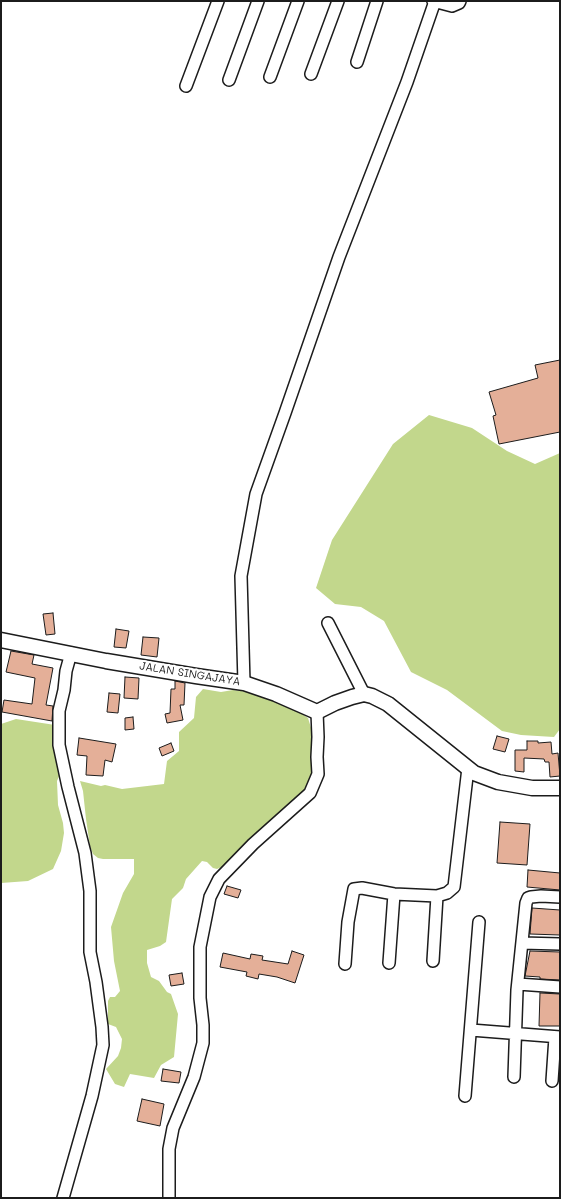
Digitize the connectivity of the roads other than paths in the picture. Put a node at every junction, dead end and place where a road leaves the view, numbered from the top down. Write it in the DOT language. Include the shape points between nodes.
graph roads {
  1 [pos="218,1"];
  2 [pos="258,1"];
  3 [pos="298,1"];
  4 [pos="338,1"];
  5 [pos="377,1"];
  6 [pos="434,1"];
  7 [pos="460,1"];
  8 [pos="357,62"];
  9 [pos="311,74"];
  10 [pos="270,77"];
  11 [pos="229,80"];
  12 [pos="186,86"];
  13 [pos="328,624"];
  14 [pos="1,640"];
  15 [pos="71,653"];
  16 [pos="244,683"];
  17 [pos="364,694"];
  18 [pos="316,712"];
  19 [pos="468,768"];
  20 [pos="560,788"];
  21 [pos="394,894"];
  22 [pos="438,896"];
  23 [pos="560,897"];
  24 [pos="479,922"];
  25 [pos="522,943"];
  26 [pos="560,944"];
  27 [pos="433,961"];
  28 [pos="389,963"];
  29 [pos="345,964"];
  30 [pos="518,984"];
  31 [pos="560,986"];
  32 [pos="471,1030"];
  33 [pos="515,1034"];
  34 [pos="558,1037"];
  35 [pos="514,1077"];
  36 [pos="552,1081"];
  37 [pos="465,1096"];
  38 [pos="63,1198"];
  39 [pos="169,1198"];
  1 -- 12 [label="street"];
  2 -- 11 [label="street"];
  3 -- 10 [label="street"];
  4 -- 9 [label="street"];
  5 -- 8 [label="street"];
  6 -- 7 [label="street" via="452,6"];
  6 -- 16 [label="street" via="407,82 339,257 256,494 241,576"];
  13 -- 17 [label="street"];
  14 -- 15 [label="street, JALAN SINGAJAYA"];
  15 -- 16 [label="street, JALAN SINGAJAYA"];
  15 -- 38 [label="street" via="59,711 59,745 85,853 90,891 90,952 103,1045 95,1084"];
  16 -- 18 [label="street, JALAN SINGAJAYA"];
  17 -- 18 [label="street"];
  17 -- 19 [label="street" via="388,704"];
  18 -- 39 [label="street" via="318,774 310,793 219,878 210,897 200,947 203,1043 194,1076 173,1128 169,1149"];
  19 -- 20 [label="street" via="498,782 532,788"];
  19 -- 22 [label="street" via="454,887 448,893"];
  21 -- 22 [label="street"];
  21 -- 28 [label="street"];
  21 -- 29 [label="street" via="354,889 348,922"];
  22 -- 27 [label="street"];
  23 -- 25 [label="street" via="528,898"];
  24 -- 32 [label="street"];
  25 -- 26 [label="street"];
  25 -- 30 [label="street"];
  30 -- 31 [label="street"];
  30 -- 33 [label="street"];
  32 -- 33 [label="street"];
  32 -- 37 [label="street"];
  33 -- 34 [label="street"];
  33 -- 35 [label="street"];
  34 -- 36 [label="street"];
}
